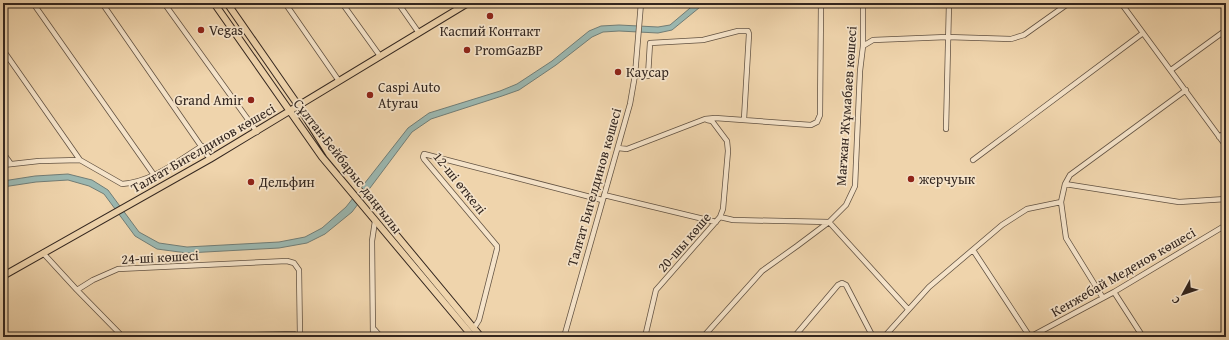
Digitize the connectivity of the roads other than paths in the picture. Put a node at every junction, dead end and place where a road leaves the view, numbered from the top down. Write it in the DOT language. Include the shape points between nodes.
graph roads {
  1 [pos="33,3"];
  2 [pos="102,3"];
  3 [pos="164,3"];
  4 [pos="214,3"];
  5 [pos="227,3"];
  6 [pos="285,3"];
  7 [pos="342,3"];
  8 [pos="398,3"];
  9 [pos="468,3"];
  10 [pos="822,3"];
  11 [pos="863,3"];
  12 [pos="948,3"];
  13 [pos="1069,3"];
  14 [pos="1121,3"];
  15 [pos="458,6"];
  16 [pos="640,6"];
  17 [pos="1226,30"];
  18 [pos="419,33"];
  19 [pos="1143,33"];
  20 [pos="947,37"];
  21 [pos="863,46"];
  22 [pos="3,50"];
  23 [pos="380,56"];
  24 [pos="1171,70"];
  25 [pos="635,75"];
  26 [pos="339,81"];
  27 [pos="1186,90"];
  28 [pos="291,95"];
  29 [pos="309,99"];
  30 [pos="283,104"];
  31 [pos="298,105"];
  32 [pos="289,111"];
  33 [pos="279,118"];
  34 [pos="306,119"];
  35 [pos="744,119"];
  36 [pos="705,120"];
  37 [pos="297,123"];
  38 [pos="946,129"];
  39 [pos="256,132"];
  40 [pos="1226,132"];
  41 [pos="1220,137"];
  42 [pos="202,146"];
  43 [pos="1226,146"];
  44 [pos="618,148"];
  45 [pos="3,153"];
  46 [pos="210,159"];
  47 [pos="80,160"];
  48 [pos="972,160"];
  49 [pos="11,164"];
  50 [pos="3,165"];
  51 [pos="154,175"];
  52 [pos="1065,184"];
  53 [pos="604,195"];
  54 [pos="1226,199"];
  55 [pos="602,200"];
  56 [pos="1061,202"];
  57 [pos="720,217"];
  58 [pos="375,221"];
  59 [pos="716,222"];
  60 [pos="829,222"];
  61 [pos="1226,225"];
  62 [pos="973,250"];
  63 [pos="44,253"];
  64 [pos="3,276"];
  65 [pos="77,290"];
  66 [pos="1114,292"];
  67 [pos="1103,298"];
  68 [pos="908,309"];
  69 [pos="373,328"];
  70 [pos="474,328"];
  71 [pos="209,336"];
  72 [pos="123,337"];
  73 [pos="185,337"];
  74 [pos="300,337"];
  75 [pos="373,337"];
  76 [pos="381,337"];
  77 [pos="472,337"];
  78 [pos="481,337"];
  79 [pos="564,337"];
  80 [pos="645,337"];
  81 [pos="703,337"];
  82 [pos="794,337"];
  83 [pos="873,337"];
  84 [pos="884,337"];
  85 [pos="1030,337"];
  86 [pos="1142,337"];
  1 -- 51 [label="street"];
  2 -- 42 [label="street"];
  3 -- 39 [label="street"];
  4 -- 30 [label="main road, Сұлтан Бейбарыс даңғылы"];
  5 -- 28 [label="main road, Сұлтан Бейбарыс даңғылы"];
  6 -- 26 [label="street"];
  7 -- 23 [label="street"];
  8 -- 18 [label="street"];
  9 -- 15 [label="main road, Талғат Бигелдинов көшесі"];
  10 -- 35 [label="street" via="820,115 817,122 811,125"];
  11 -- 21 [label="street, Мағжан Жұмабаев көшесі"];
  12 -- 20 [label="street"];
  13 -- 20 [label="street" via="1024,35 1012,39"];
  14 -- 19 [label="street"];
  15 -- 18 [label="main road, Талғат Бигелдинов көшесі"];
  16 -- 25 [label="street, Талғат Бигелдинов көшесі"];
  17 -- 24 [label="street"];
  18 -- 23 [label="main road, Талғат Бигелдинов көшесі"];
  19 -- 24 [label="street"];
  19 -- 48 [label="street"];
  20 -- 21 [label="street" via="873,40"];
  20 -- 38 [label="street"];
  21 -- 60 [label="street, Мағжан Жұмабаев көшесі" via="855,186 846,205"];
  22 -- 47 [label="street"];
  23 -- 26 [label="main road, Талғат Бигелдинов көшесі"];
  24 -- 27 [label="street"];
  25 -- 35 [label="street" via="648,76 650,43 703,40 746,30 749,34"];
  25 -- 44 [label="street, Талғат Бигелдинов көшесі"];
  26 -- 29 [label="main road, Талғат Бигелдинов көшесі"];
  27 -- 41 [label="street"];
  27 -- 52 [label="street" via="1070,176"];
  28 -- 29 [label="main road" via="300,100"];
  28 -- 31 [label="main road, Сұлтан Бейбарыс даңғылы"];
  29 -- 31 [label="main road, Талғат Бигелдинов көшесі"];
  29 -- 34 [label="main road" via="305,107"];
  30 -- 32 [label="main road, Сұлтан Бейбарыс даңғылы"];
  30 -- 33 [label="main road"];
  31 -- 32 [label="main road, Талғат Бигелдинов көшесі"];
  31 -- 34 [label="main road, Сұлтан Бейбарыс даңғылы"];
  32 -- 33 [label="main road, Талғат Бигелдинов көшесі"];
  32 -- 37 [label="main road, Сұлтан Бейбарыс даңғылы"];
  33 -- 37 [label="main road" via="289,117"];
  33 -- 39 [label="main road, Талғат Бигелдинов көшесі"];
  34 -- 70 [label="main road, Сұлтан Бейбарыс даңғылы" via="329,154"];
  35 -- 36 [label="street"];
  36 -- 44 [label="street" via="628,149"];
  36 -- 57 [label="street, 20-шы көше" via="712,121 727,141 723,209"];
  37 -- 58 [label="main road, Сұлтан Бейбарыс даңғылы"];
  39 -- 46 [label="main road, Талғат Бигелдинов көшесі"];
  40 -- 41 [label="street"];
  41 -- 43 [label="street"];
  42 -- 46 [label="street"];
  42 -- 51 [label="street"];
  44 -- 53 [label="street, Талғат Бигелдинов көшесі"];
  45 -- 49 [label="street"];
  46 -- 63 [label="main road, Талғат Бигелдинов көшесі"];
  47 -- 49 [label="street"];
  47 -- 51 [label="street" via="122,184 130,184"];
  49 -- 50 [label="street"];
  52 -- 54 [label="street" via="1178,202"];
  52 -- 56 [label="street"];
  53 -- 55 [label="street, Талғат Бигелдинов көшесі"];
  53 -- 59 [label="street"];
  55 -- 70 [label="street, 12-ші өткелі" via="424,154 424,159 497,246 479,320"];
  55 -- 79 [label="street, Талғат Бигелдинов көшесі"];
  56 -- 62 [label="street" via="1028,209 1002,225"];
  56 -- 67 [label="street" via="1066,238"];
  57 -- 59 [label="street, 20-шы көше"];
  57 -- 60 [label="street" via="733,220"];
  58 -- 69 [label="street" via="372,241"];
  58 -- 77 [label="main road, Сұлтан Бейбарыс даңғылы"];
  59 -- 80 [label="street, 20-шы көше" via="656,290"];
  60 -- 68 [label="street"];
  60 -- 81 [label="street, Мағжан Жұмабаев көшесі" via="762,271"];
  61 -- 66 [label="street, Кенжебай Меденов көшесі"];
  62 -- 68 [label="street" via="929,287"];
  62 -- 85 [label="street"];
  63 -- 64 [label="main road, Талғат Бигелдинов көшесі"];
  63 -- 65 [label="street"];
  65 -- 72 [label="street"];
  65 -- 74 [label="street, 24-ші көшесі" via="118,269 287,261 294,263 299,270"];
  66 -- 67 [label="street, Кенжебай Меденов көшесі"];
  66 -- 86 [label="street"];
  67 -- 85 [label="street, Кенжебай Меденов көшесі"];
  68 -- 84 [label="street"];
  69 -- 75 [label="street"];
  69 -- 76 [label="street"];
  70 -- 78 [label="main road, Сұлтан Бейбарыс даңғылы"];
  71 -- 73 [label="street"];
  71 -- 74 [label="street" via="294,334"];
  82 -- 83 [label="street" via="842,283 846,285"];
}
